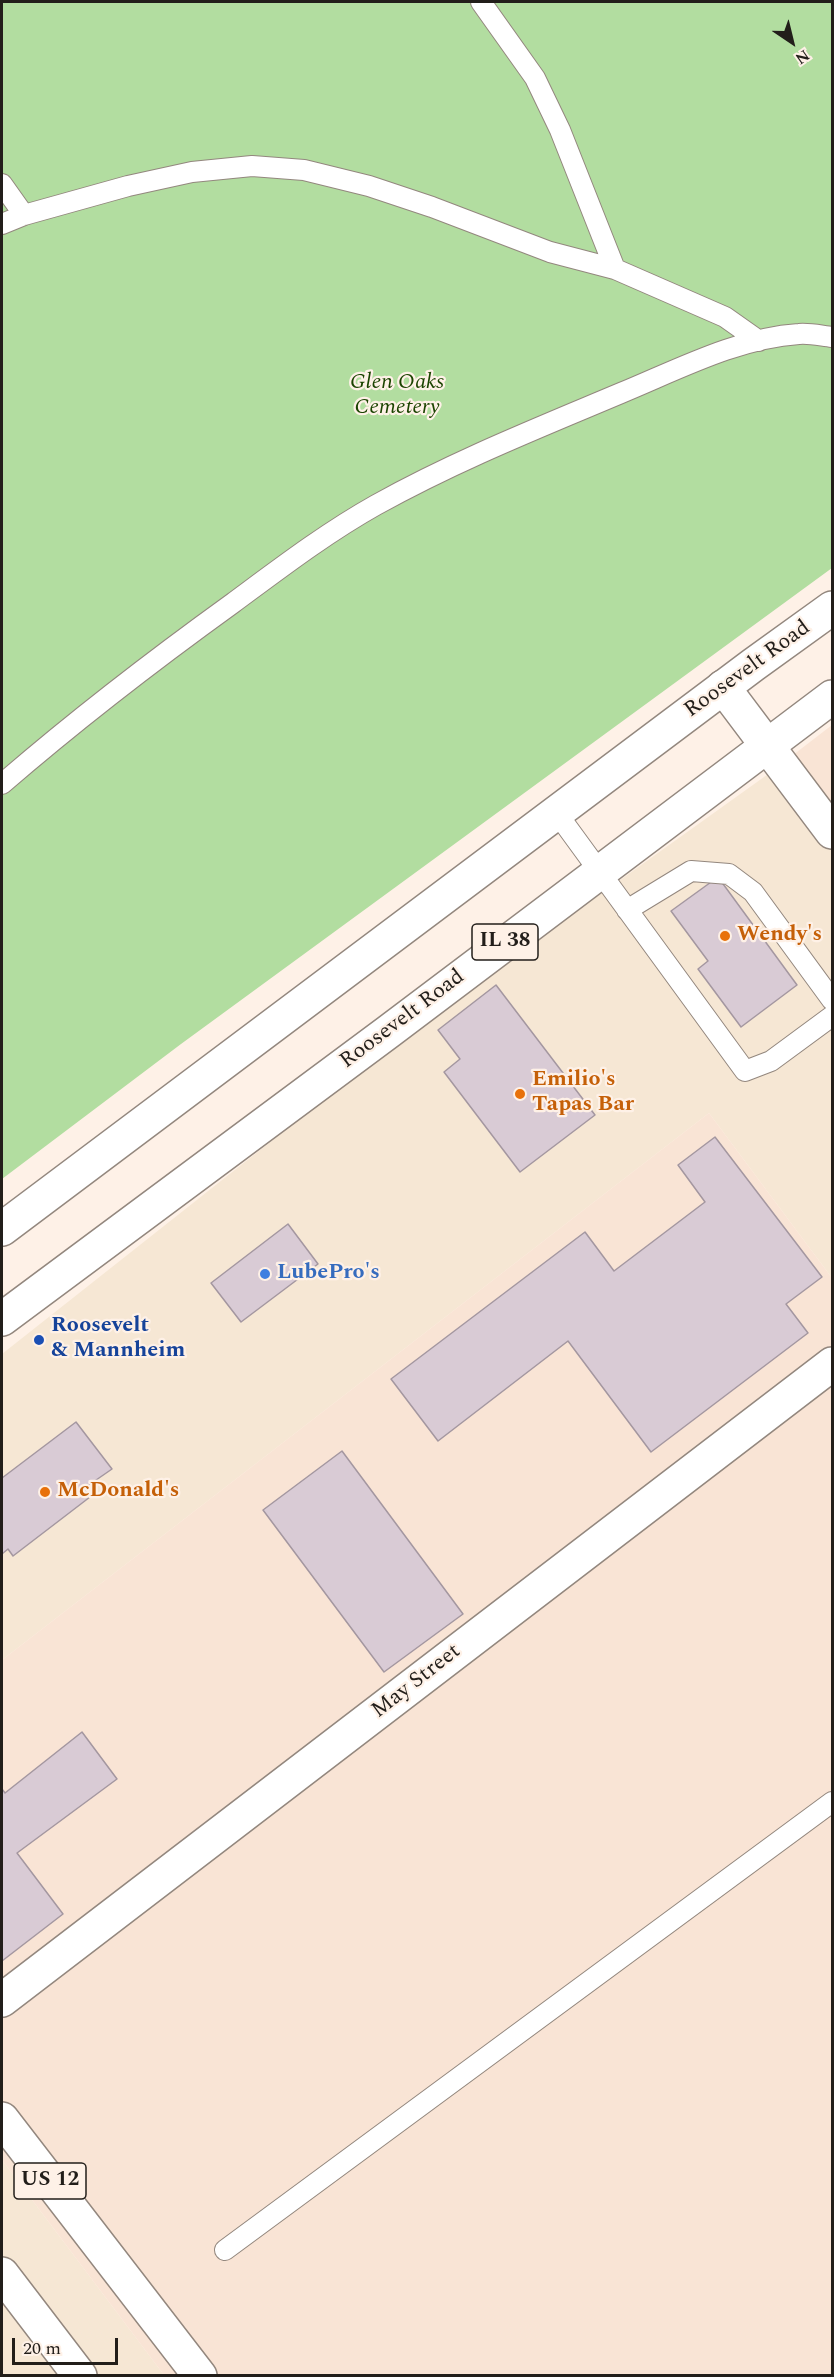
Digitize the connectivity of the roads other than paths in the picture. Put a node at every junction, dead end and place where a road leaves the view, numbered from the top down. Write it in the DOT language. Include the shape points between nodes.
graph roads {
  1 [pos="481,2"];
  2 [pos="2,184"];
  3 [pos="24,215"];
  4 [pos="2,224"];
  5 [pos="615,269"];
  6 [pos="832,337"];
  7 [pos="759,341"];
  8 [pos="832,608"];
  9 [pos="723,687"];
  10 [pos="832,697"];
  11 [pos="768,746"];
  12 [pos="2,784"];
  13 [pos="556,812"];
  14 [pos="832,832"];
  15 [pos="598,872"];
  16 [pos="627,910"];
  17 [pos="832,1000"];
  18 [pos="832,1016"];
  19 [pos="2,1229"];
  20 [pos="2,1318"];
  21 [pos="832,1364"];
  22 [pos="832,1802"];
  23 [pos="2,2000"];
  24 [pos="2,2119"];
  25 [pos="225,2250"];
  26 [pos="2,2274"];
  27 [pos="80,2376"];
  28 [pos="200,2376"];
  1 -- 5 [label="lane" via="535,78"];
  2 -- 3 [label="lane"];
  3 -- 4 [label="lane"];
  3 -- 5 [label="lane" via="192,172 252,166 304,170 369,186 550,252"];
  5 -- 7 [label="lane" via="725,317"];
  6 -- 7 [label="lane" via="800,334"];
  7 -- 12 [label="lane" via="705,358 526,431 446,467 374,506 201,626"];
  8 -- 9 [label="main road, Roosevelt Road"];
  9 -- 11 [label="main road"];
  9 -- 13 [label="main road, Roosevelt Road"];
  10 -- 11 [label="main road, Roosevelt Road / IL 38"];
  11 -- 14 [label="main road"];
  11 -- 15 [label="main road, Roosevelt Road / IL 38"];
  13 -- 15 [label="lane"];
  13 -- 19 [label="main road, Roosevelt Road"];
  15 -- 16 [label="lane"];
  15 -- 20 [label="main road, Roosevelt Road / IL 38"];
  16 -- 17 [label="lane" via="691,870 729,874 753,892"];
  16 -- 18 [label="lane" via="745,1071 771,1061"];
  21 -- 23 [label="main road, May Street"];
  22 -- 25 [label="lane"];
  24 -- 28 [label="main road, US 12"];
  26 -- 27 [label="main road"];
}
